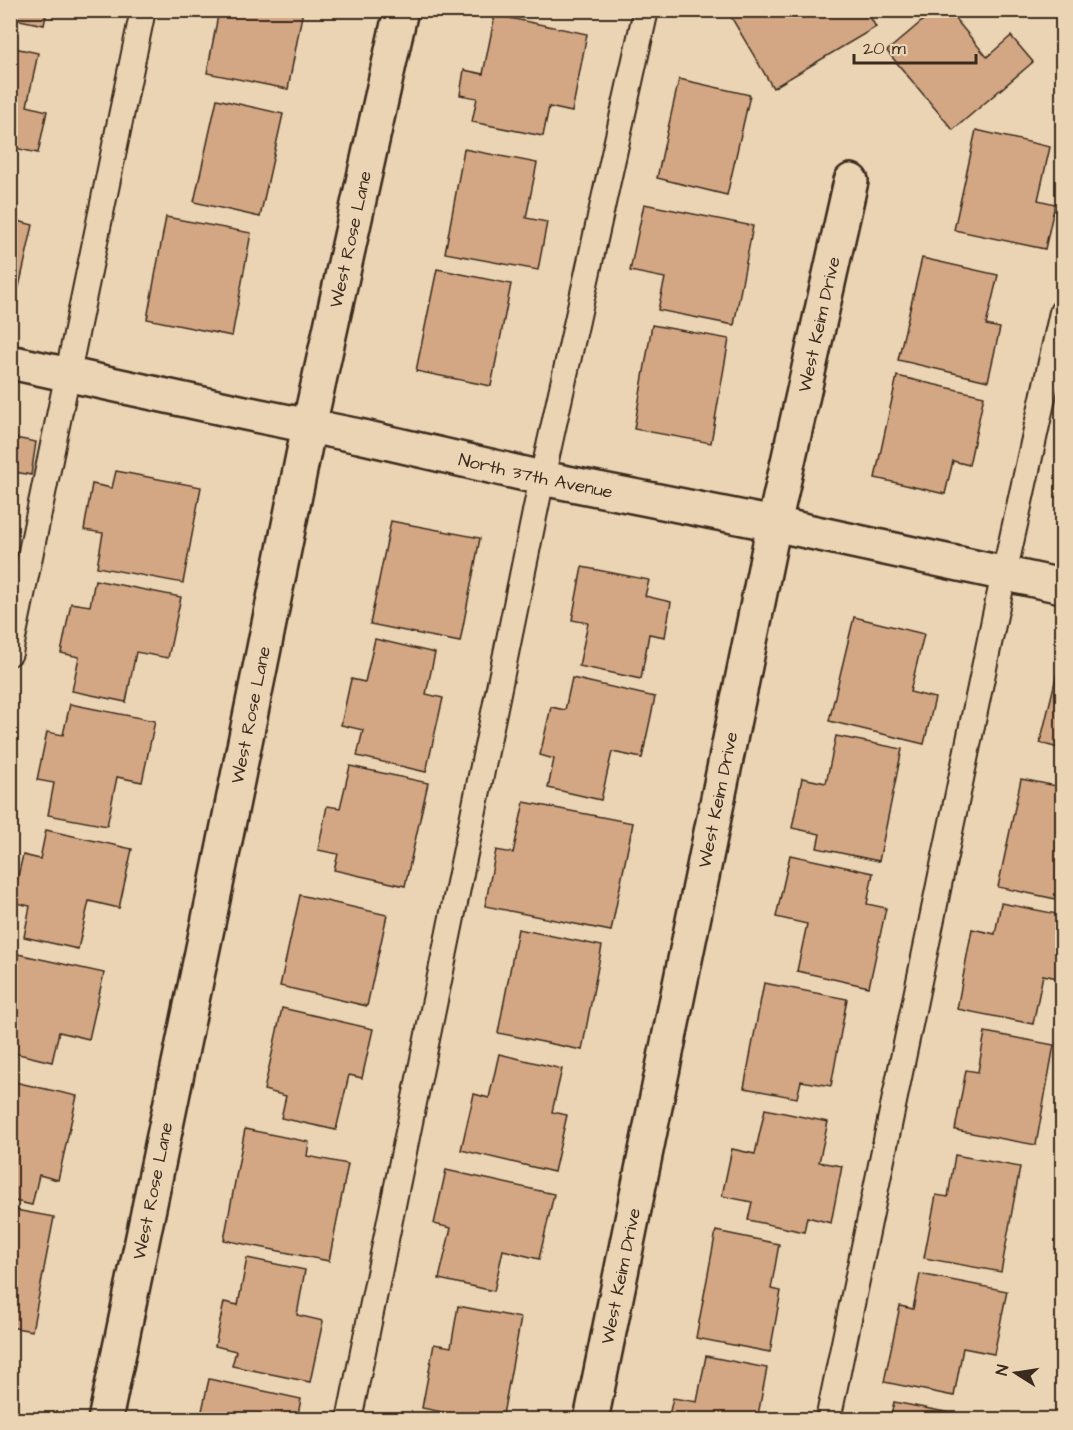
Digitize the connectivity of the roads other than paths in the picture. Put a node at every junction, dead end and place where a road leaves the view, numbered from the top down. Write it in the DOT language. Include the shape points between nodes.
graph roads {
  1 [pos="143,10"];
  2 [pos="402,10"];
  3 [pos="646,10"];
  4 [pos="851,181"];
  5 [pos="1062,312"];
  6 [pos="10,362"];
  7 [pos="69,375"];
  8 [pos="309,426"];
  9 [pos="542,478"];
  10 [pos="774,525"];
  11 [pos="1003,574"];
  12 [pos="1062,586"];
  13 [pos="10,653"];
  14 [pos="105,1419"];
  15 [pos="349,1419"];
  16 [pos="591,1419"];
  17 [pos="828,1419"];
  1 -- 7 [label="lane"];
  2 -- 8 [label="street, West Rose Lane"];
  3 -- 9 [label="lane"];
  4 -- 10 [label="street, West Keim Drive"];
  5 -- 11 [label="lane"];
  6 -- 7 [label="street, North 37th Avenue"];
  7 -- 8 [label="street, North 37th Avenue"];
  7 -- 13 [label="lane"];
  8 -- 9 [label="street, North 37th Avenue"];
  8 -- 14 [label="street, West Rose Lane"];
  9 -- 10 [label="street, North 37th Avenue"];
  9 -- 15 [label="lane"];
  10 -- 11 [label="street, North 37th Avenue"];
  10 -- 16 [label="street, West Keim Drive"];
  11 -- 12 [label="street, North 37th Avenue"];
  11 -- 17 [label="lane"];
}
